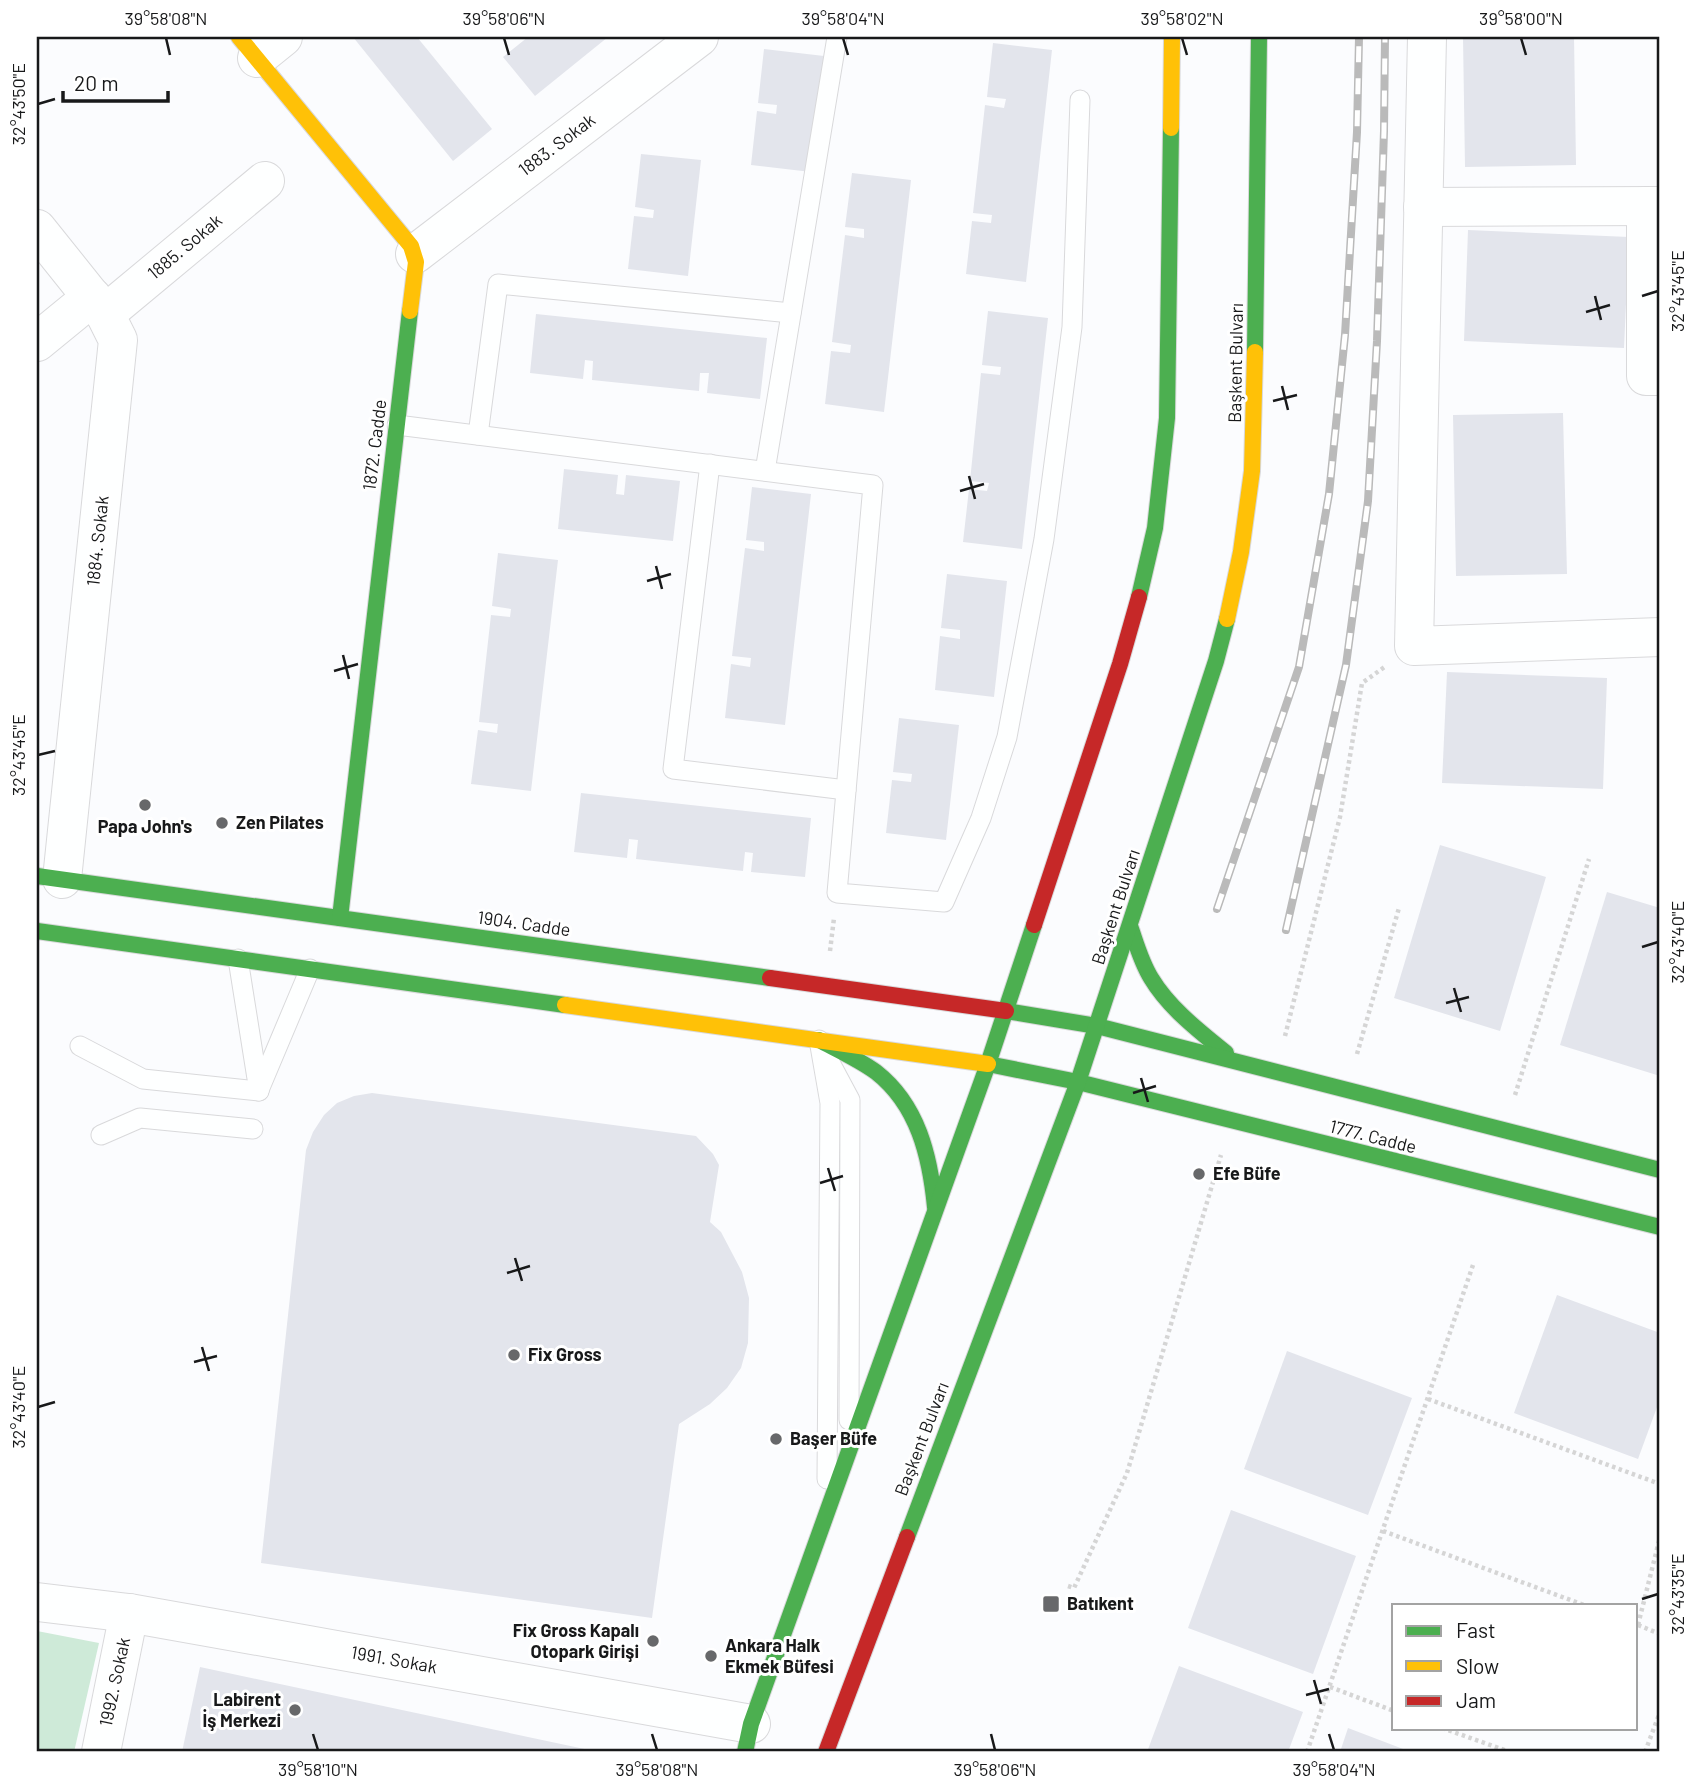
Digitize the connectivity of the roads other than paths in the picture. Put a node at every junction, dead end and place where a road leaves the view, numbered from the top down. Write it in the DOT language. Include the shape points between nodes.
graph roads {
  1 [pos="699,37"];
  2 [pos="836,37"];
  3 [pos="1172,37"];
  4 [pos="1259,37"];
  5 [pos="1427,37"];
  6 [pos="260,44"];
  7 [pos="1080,100"];
  8 [pos="265,181"];
  9 [pos="1653,206"];
  10 [pos="1423,207"];
  11 [pos="37,229"];
  12 [pos="415,254"];
  13 [pos="99,306"];
  14 [pos="791,313"];
  15 [pos="37,342"];
  16 [pos="1660,376"];
  17 [pos="397,425"];
  18 [pos="478,435"];
  19 [pos="710,464"];
  20 [pos="765,471"];
  21 [pos="1660,636"];
  22 [pos="846,790"];
  23 [pos="49,878"];
  24 [pos="340,918"];
  25 [pos="1130,926"];
  26 [pos="37,931"];
  27 [pos="238,959"];
  28 [pos="310,969"];
  29 [pos="1006,1011"];
  30 [pos="1097,1026"];
  31 [pos="819,1040"];
  32 [pos="80,1046"];
  33 [pos="1233,1059"];
  34 [pos="988,1064"];
  35 [pos="1078,1082"];
  36 [pos="259,1091"];
  37 [pos="253,1129"];
  38 [pos="101,1135"];
  39 [pos="1660,1170"];
  40 [pos="936,1212"];
  41 [pos="1660,1227"];
  42 [pos="848,1455"];
  43 [pos="827,1514"];
  44 [pos="37,1602"];
  45 [pos="129,1613"];
  46 [pos="748,1738"];
  47 [pos="100,1752"];
  48 [pos="826,1752"];
  1 -- 12 [label="street, 1883. Sokak"];
  2 -- 14 [label="lane"];
  3 -- 29 [label="main road" via="1167,418 1155,528 1135,615"];
  4 -- 25 [label="main road, Başkent Bulvarı" via="1256,367 1247,518 1216,661"];
  5 -- 10 [label="street"];
  6 -- 12 [label="main road"];
  7 -- 22 [label="lane" via="1072,327 1044,539 1007,737 981,818 944,902 837,892"];
  8 -- 13 [label="street, 1885. Sokak"];
  9 -- 10 [label="street"];
  9 -- 16 [label="street" via="1646,376"];
  10 -- 21 [label="street" via="1413,646"];
  11 -- 13 [label="street, 1884. Sokak"];
  12 -- 17 [label="main road, 1872. Cadde"];
  13 -- 15 [label="street, 1885. Sokak"];
  13 -- 23 [label="street, 1884. Sokak" via="117,334 118,348"];
  14 -- 18 [label="lane" via="498,284"];
  14 -- 20 [label="lane"];
  17 -- 18 [label="lane"];
  17 -- 24 [label="main road, 1872. Cadde"];
  18 -- 19 [label="lane"];
  19 -- 20 [label="lane"];
  19 -- 22 [label="lane" via="673,769"];
  20 -- 22 [label="lane" via="873,485"];
  23 -- 24 [label="main road, 1904. Cadde"];
  24 -- 29 [label="main road, 1904. Cadde"];
  25 -- 30 [label="main road, Başkent Bulvarı"];
  25 -- 33 [label="main road" via="1153,979 1184,1017"];
  26 -- 27 [label="main road"];
  27 -- 28 [label="main road"];
  27 -- 36 [label="lane"];
  28 -- 31 [label="main road"];
  28 -- 36 [label="lane"];
  29 -- 30 [label="main road, 1904. Cadde"];
  29 -- 34 [label="main road"];
  30 -- 33 [label="main road"];
  30 -- 35 [label="main road, Başkent Bulvarı"];
  31 -- 34 [label="main road"];
  31 -- 40 [label="main road" via="864,1063 905,1101 932,1173"];
  31 -- 42 [label="lane" via="850,1100"];
  31 -- 43 [label="lane" via="830,1103"];
  32 -- 36 [label="lane" via="143,1079"];
  33 -- 39 [label="main road"];
  34 -- 35 [label="main road, 1777. Cadde"];
  34 -- 40 [label="main road"];
  35 -- 41 [label="main road, 1777. Cadde"];
  35 -- 48 [label="main road, Başkent Bulvarı"];
  37 -- 38 [label="lane" via="140,1118"];
  40 -- 42 [label="main road"];
  42 -- 43 [label="main road"];
  43 -- 46 [label="main road"];
  44 -- 45 [label="street, 1991. Sokak"];
  45 -- 46 [label="street, 1991. Sokak"];
  45 -- 47 [label="street, 1992. Sokak"];
}
